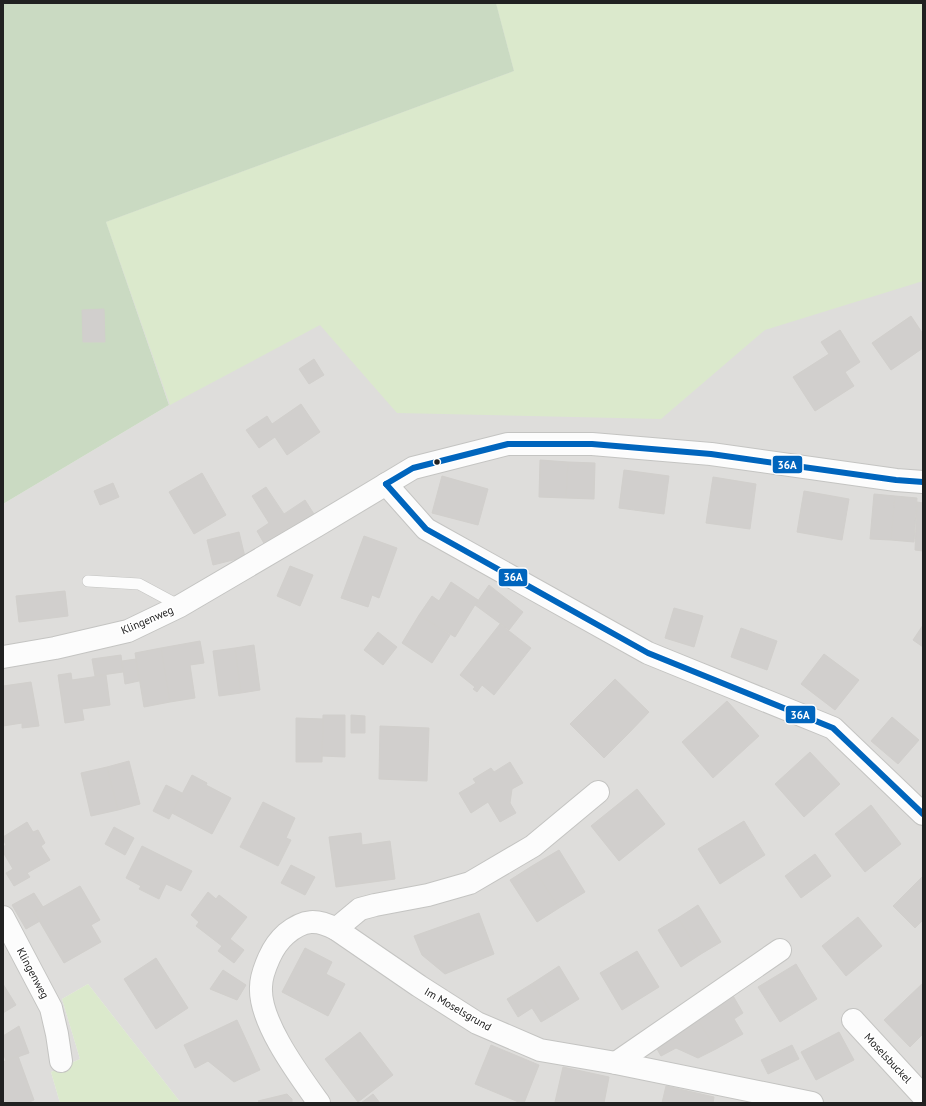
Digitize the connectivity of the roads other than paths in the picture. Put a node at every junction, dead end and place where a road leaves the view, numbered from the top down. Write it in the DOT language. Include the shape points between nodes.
graph roads {
  1 [pos="923,482"];
  2 [pos="386,484"];
  3 [pos="88,580"];
  4 [pos="180,606"];
  5 [pos="3,657"];
  6 [pos="598,792"];
  7 [pos="923,814"];
  8 [pos="3,917"];
  9 [pos="336,929"];
  10 [pos="780,950"];
  11 [pos="853,1020"];
  12 [pos="61,1061"];
  13 [pos="616,1062"];
  14 [pos="923,1096"];
  15 [pos="319,1103"];
  16 [pos="812,1103"];
  1 -- 2 [label="street, Klingenweg" via="697,453 592,444 508,444 413,468"];
  2 -- 4 [label="street, Klingenweg"];
  2 -- 7 [label="street" via="426,529 648,652 833,728"];
  3 -- 4 [label="lane" via="139,584"];
  4 -- 5 [label="street, Klingenweg" via="128,631"];
  6 -- 9 [label="street" via="533,846 470,883 428,895 360,909"];
  8 -- 12 [label="street, Klingenweg" via="51,1008"];
  9 -- 13 [label="street, Im Moselsgrund" via="477,1023 540,1050"];
  9 -- 15 [label="street, Im Moselsgrund" via="322,922 310,921 289,931 272,950 265,966 261,987 266,1017 275,1036"];
  10 -- 13 [label="street"];
  11 -- 14 [label="street, Moselsbuckel"];
  13 -- 16 [label="street, Im Moselsgrund"];
}
